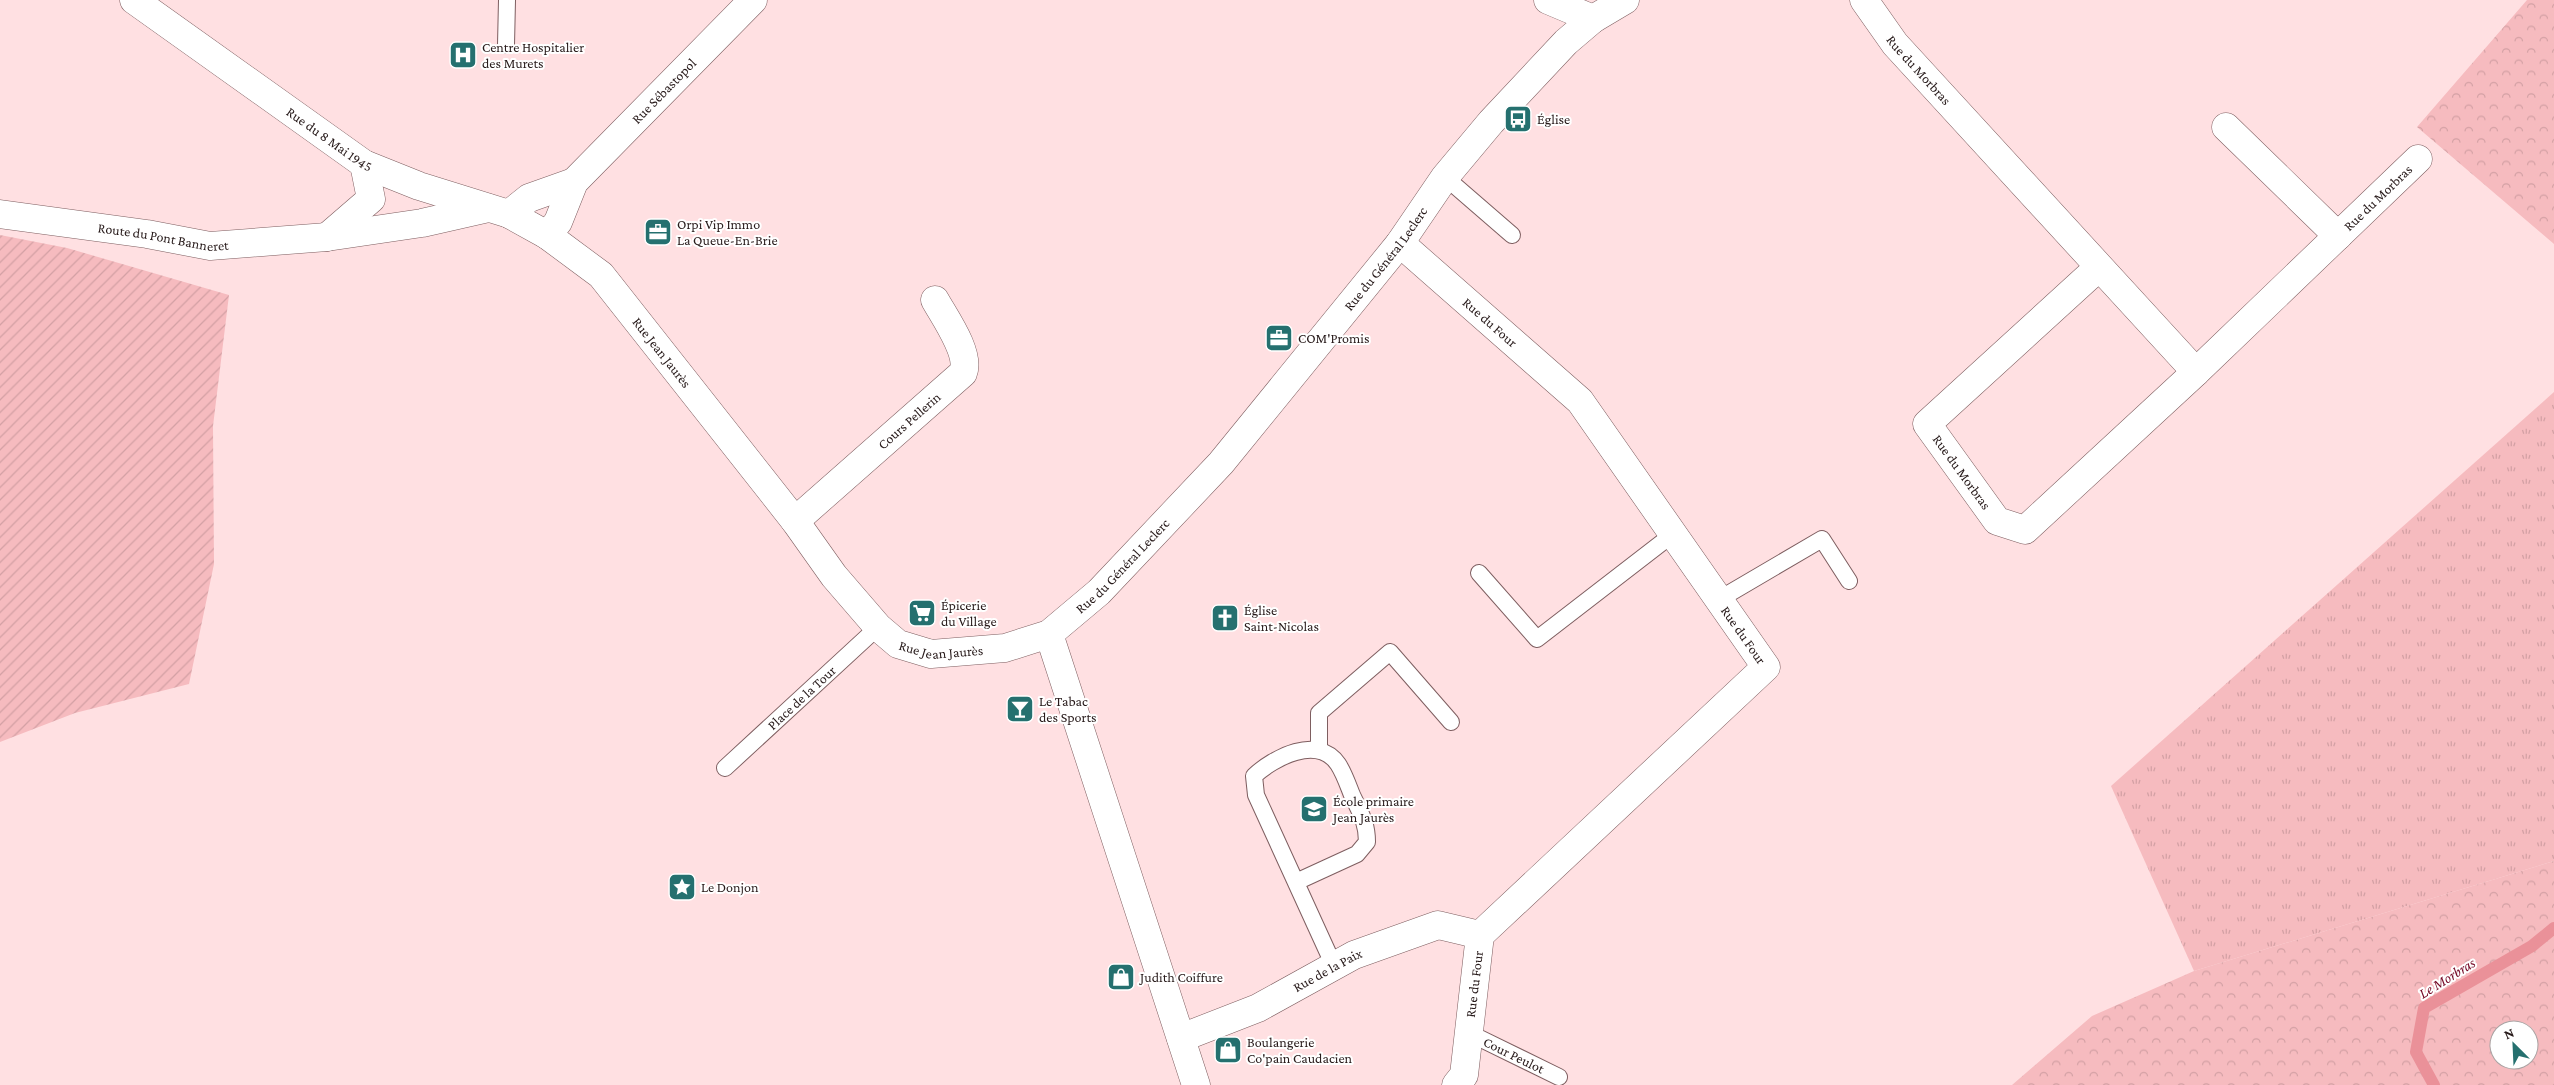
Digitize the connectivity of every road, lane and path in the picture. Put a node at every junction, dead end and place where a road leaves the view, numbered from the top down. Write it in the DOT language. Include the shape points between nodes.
graph roads {
  1 [pos="134,0"];
  2 [pos="507,0"];
  3 [pos="753,0"];
  4 [pos="1548,0"];
  5 [pos="1625,0"];
  6 [pos="1864,0"];
  7 [pos="1593,19"];
  8 [pos="506,46"];
  9 [pos="2226,127"];
  10 [pos="2418,159"];
  11 [pos="364,164"];
  12 [pos="1445,177"];
  13 [pos="574,182"];
  14 [pos="499,211"];
  15 [pos="0,214"];
  16 [pos="548,235"];
  17 [pos="1512,235"];
  18 [pos="2338,236"];
  19 [pos="327,237"];
  20 [pos="1400,243"];
  21 [pos="2100,267"];
  22 [pos="935,300"];
  23 [pos="2196,372"];
  24 [pos="795,521"];
  25 [pos="1672,534"];
  26 [pos="1479,573"];
  27 [pos="1849,581"];
  28 [pos="1718,600"];
  29 [pos="878,627"];
  30 [pos="1049,634"];
  31 [pos="1451,722"];
  32 [pos="1319,750"];
  33 [pos="725,768"];
  34 [pos="1296,882"];
  35 [pos="1480,934"];
  36 [pos="1334,966"];
  37 [pos="1468,1033"];
  38 [pos="1181,1038"];
  39 [pos="1559,1077"];
  40 [pos="1196,1085"];
  41 [pos="1456,1085"];
  1 -- 11 [label="street, Rue du 8 Mai 1945"];
  2 -- 8 [label="lane"];
  3 -- 13 [label="street, Rue Sébastopol"];
  4 -- 7 [label="street"];
  5 -- 7 [label="street, Rue du Général Leclerc"];
  6 -- 21 [label="street, Rue du Morbras" via="1895,44"];
  7 -- 12 [label="street, Rue du Général Leclerc" via="1566,42 1491,122"];
  9 -- 18 [label="street, Rue du Morbras"];
  10 -- 18 [label="street, Rue du Morbras"];
  11 -- 14 [label="street, Rue du 8 Mai 1945" via="419,186"];
  11 -- 19 [label="street" via="371,199"];
  12 -- 17 [label="lane"];
  12 -- 20 [label="street, Rue du Général Leclerc"];
  13 -- 14 [label="street, Rue Sébastopol"];
  13 -- 16 [label="street, Rue Sébastopol" via="558,222"];
  14 -- 16 [label="street, Rue du 8 Mai 1945"];
  14 -- 19 [label="street, Route du Pont Banneret"];
  15 -- 19 [label="street, Route du Pont Banneret" via="210,246"];
  16 -- 24 [label="street, Rue Jean Jaurès" via="601,275"];
  18 -- 23 [label="street, Rue du Morbras"];
  20 -- 25 [label="street, Rue du Four" via="1580,401"];
  20 -- 30 [label="street, Rue du Général Leclerc" via="1221,462 1099,592"];
  21 -- 23 [label="street, Rue du Morbras"];
  21 -- 23 [label="street, Rue du Morbras" via="1927,424 1997,521 2025,530"];
  22 -- 24 [label="street, Cours Pellerin" via="962,349 963,373"];
  24 -- 29 [label="street, Rue Jean Jaurès" via="834,576"];
  25 -- 26 [label="lane" via="1537,639"];
  25 -- 28 [label="street, Rue du Four"];
  27 -- 28 [label="lane" via="1822,539"];
  28 -- 35 [label="street, Rue du Four" via="1766,667"];
  29 -- 30 [label="street, Rue Jean Jaurès" via="898,644 931,654 1005,648"];
  29 -- 33 [label="lane, Place de la Tour"];
  30 -- 38 [label="street"];
  31 -- 32 [label="lane" via="1390,652 1319,713"];
  32 -- 34 [label="lane" via="1302,750 1266,764 1254,776 1256,796"];
  32 -- 34 [label="lane" via="1337,762 1367,825 1367,842 1357,854"];
  34 -- 36 [label="lane"];
  35 -- 36 [label="street, Rue de la Paix" via="1438,925 1354,955"];
  35 -- 37 [label="street, Rue du Four"];
  36 -- 38 [label="street, Rue de la Paix" via="1258,1008"];
  37 -- 39 [label="lane, Cour Peulot"];
  37 -- 41 [label="street, Rue du Four" via="1464,1075"];
  38 -- 40 [label="street"];
}
